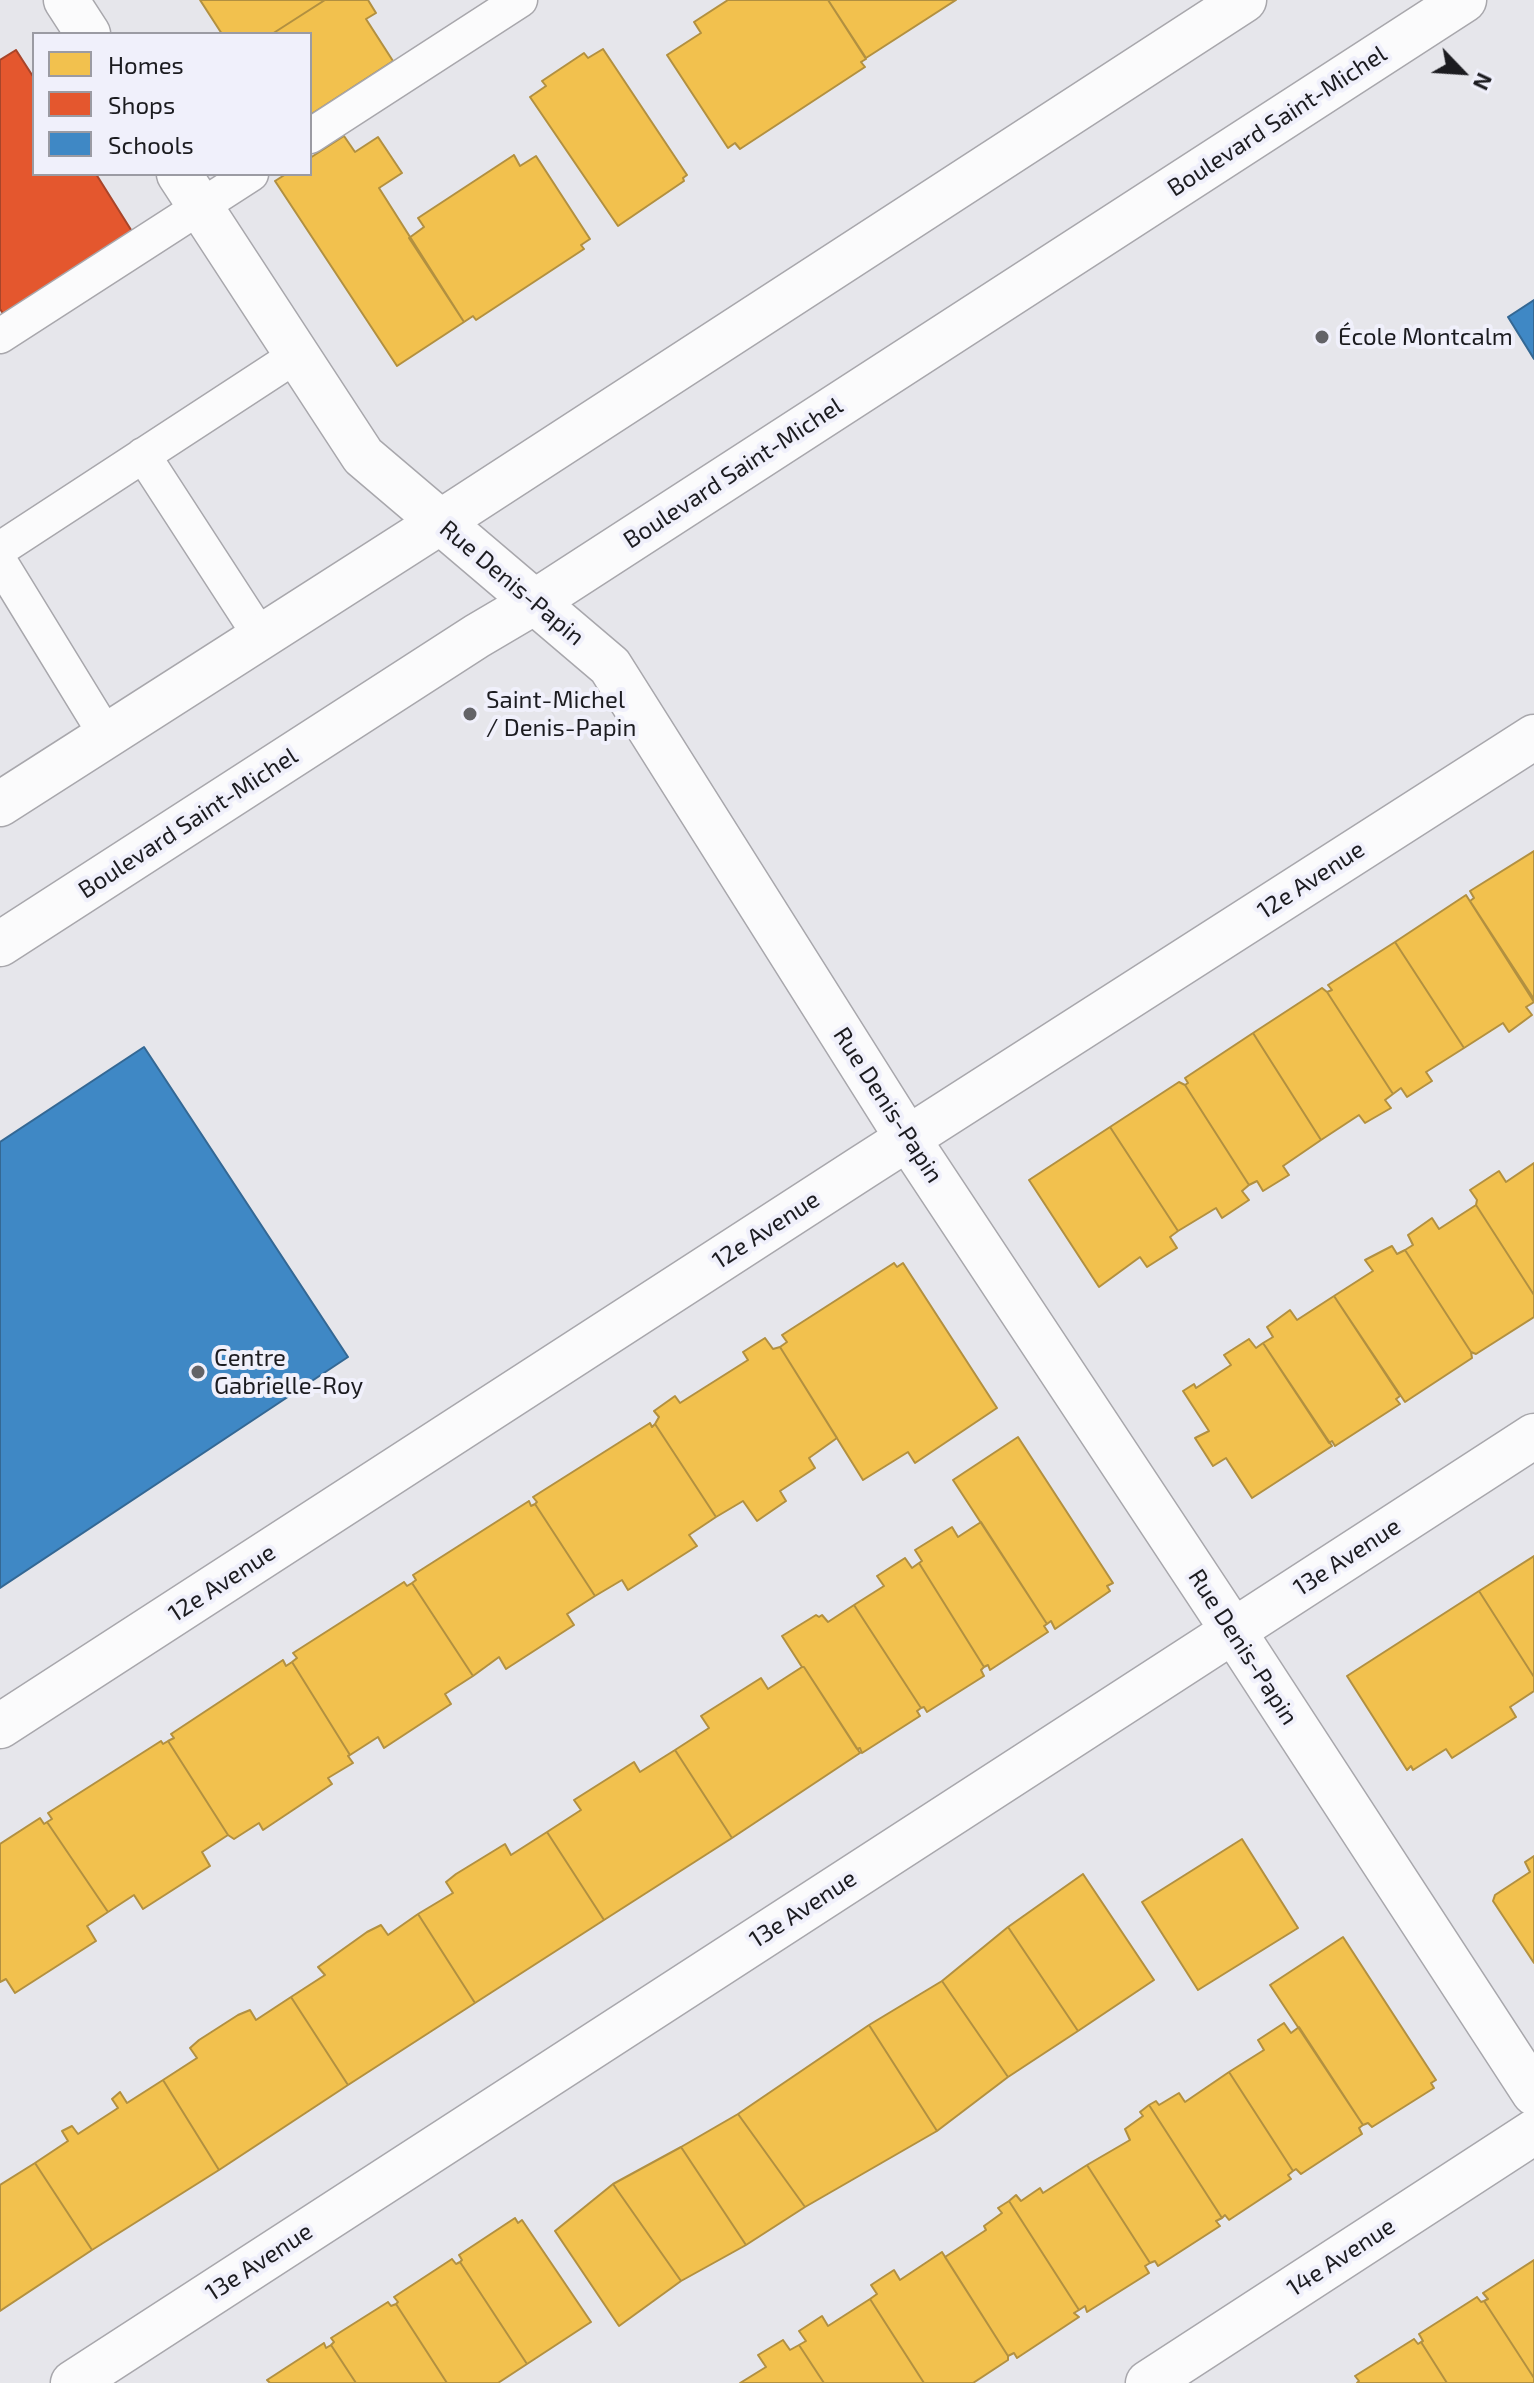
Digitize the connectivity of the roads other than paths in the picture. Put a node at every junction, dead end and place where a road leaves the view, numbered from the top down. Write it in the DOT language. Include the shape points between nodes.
graph roads {
  1 [pos="66,0"];
  2 [pos="520,0"];
  3 [pos="1244,0"];
  4 [pos="1464,0"];
  5 [pos="87,32"];
  6 [pos="312,135"];
  7 [pos="243,176"];
  8 [pos="190,190"];
  9 [pos="0,336"];
  10 [pos="297,355"];
  11 [pos="143,455"];
  12 [pos="439,523"];
  13 [pos="0,549"];
  14 [pos="0,562"];
  15 [pos="533,603"];
  16 [pos="261,637"];
  17 [pos="106,735"];
  18 [pos="1534,737"];
  19 [pos="0,804"];
  20 [pos="0,944"];
  21 [pos="908,1139"];
  22 [pos="1534,1436"];
  23 [pos="1232,1629"];
  24 [pos="0,1726"];
  25 [pos="1534,2093"];
  26 [pos="1534,2132"];
  27 [pos="73,2383"];
  28 [pos="1148,2383"];
  1 -- 5 [label="street"];
  2 -- 6 [label="lane"];
  3 -- 12 [label="street"];
  4 -- 15 [label="street, Boulevard Saint-Michel"];
  7 -- 8 [label="lane"];
  8 -- 9 [label="lane"];
  8 -- 10 [label="street, Rue Denis-Papin"];
  10 -- 11 [label="lane"];
  10 -- 12 [label="street, Rue Denis-Papin" via="363,456"];
  11 -- 13 [label="lane"];
  11 -- 16 [label="lane"];
  12 -- 15 [label="street, Rue Denis-Papin"];
  12 -- 16 [label="street"];
  14 -- 17 [label="lane"];
  15 -- 20 [label="street, Boulevard Saint-Michel"];
  15 -- 21 [label="street, Rue Denis-Papin" via="610,666"];
  16 -- 17 [label="street"];
  17 -- 19 [label="street"];
  18 -- 21 [label="street, 12e Avenue"];
  21 -- 23 [label="street, Rue Denis-Papin"];
  21 -- 24 [label="street, 12e Avenue"];
  22 -- 23 [label="street, 13e Avenue"];
  23 -- 25 [label="street, Rue Denis-Papin"];
  23 -- 27 [label="street, 13e Avenue"];
  26 -- 28 [label="street, 14e Avenue"];
}
